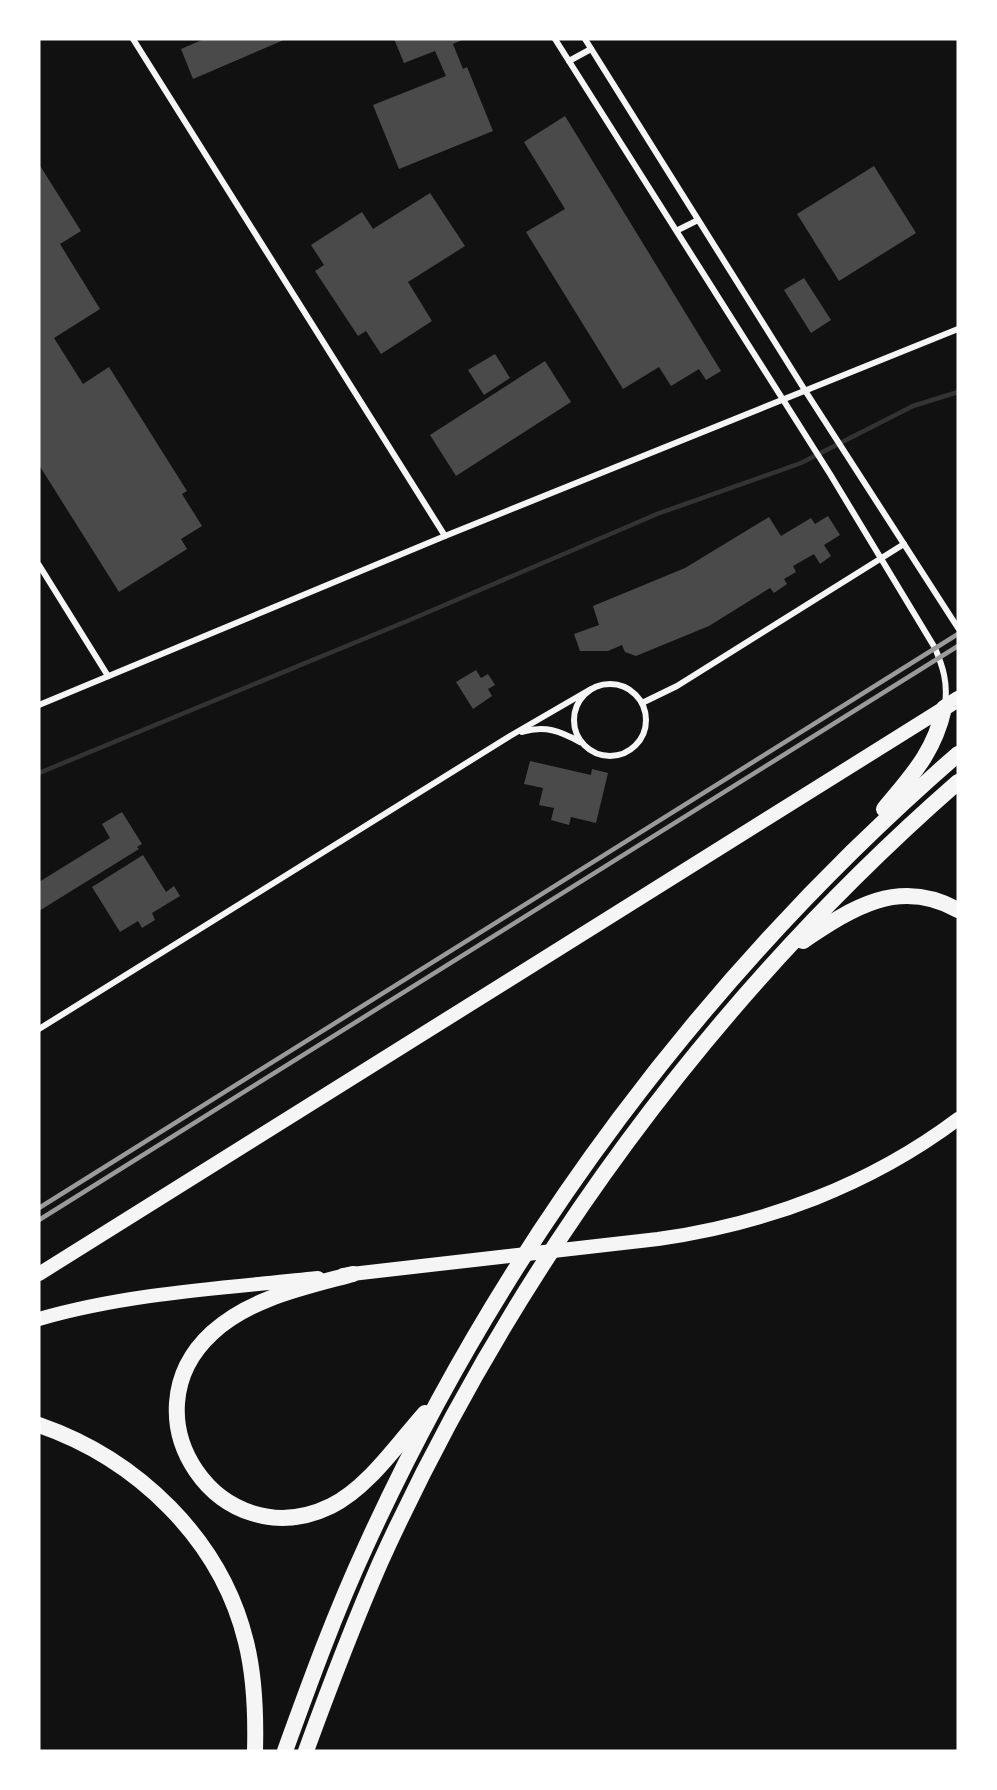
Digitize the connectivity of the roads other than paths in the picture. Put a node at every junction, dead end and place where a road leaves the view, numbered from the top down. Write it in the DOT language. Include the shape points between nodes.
graph roads {
  1 [pos="133,39"];
  2 [pos="555,39"];
  3 [pos="585,39"];
  4 [pos="591,49"];
  5 [pos="569,61"];
  6 [pos="698,220"];
  7 [pos="678,230"];
  8 [pos="958,329"];
  9 [pos="806,392"];
  10 [pos="784,401"];
  11 [pos="445,536"];
  12 [pos="904,544"];
  13 [pos="882,558"];
  14 [pos="39,565"];
  15 [pos="958,628"];
  16 [pos="108,676"];
  17 [pos="591,689"];
  18 [pos="642,703"];
  19 [pos="951,703"];
  20 [pos="39,705"];
  21 [pos="510,736"];
  22 [pos="582,743"];
  23 [pos="958,754"];
  24 [pos="958,782"];
  25 [pos="857,846"];
  26 [pos="958,910"];
  27 [pos="773,964"];
  28 [pos="39,1029"];
  29 [pos="958,1119"];
  30 [pos="39,1274"];
  31 [pos="353,1274"];
  32 [pos="39,1319"];
  33 [pos="441,1395"];
  34 [pos="39,1425"];
  35 [pos="255,1751"];
  36 [pos="285,1751"];
  37 [pos="306,1751"];
  1 -- 11 [label="street"];
  2 -- 5 [label="street"];
  3 -- 4 [label="street"];
  4 -- 5 [label="street"];
  4 -- 6 [label="street"];
  5 -- 7 [label="street"];
  6 -- 7 [label="street"];
  6 -- 9 [label="street"];
  7 -- 10 [label="street"];
  8 -- 9 [label="street"];
  9 -- 10 [label="street"];
  9 -- 12 [label="street"];
  10 -- 11 [label="street"];
  10 -- 13 [label="street"];
  11 -- 16 [label="street"];
  12 -- 13 [label="street"];
  12 -- 15 [label="street"];
  13 -- 18 [label="street" via="677,686"];
  13 -- 19 [label="street" via="942,663"];
  14 -- 16 [label="street"];
  16 -- 20 [label="street"];
  17 -- 18 [label="street" via="602,684 625,687"];
  17 -- 21 [label="street"];
  17 -- 22 [label="street" via="576,708 576,732"];
  18 -- 22 [label="street" via="646,726 635,746 625,753 602,755"];
  19 -- 25 [label="highway" via="929,752"];
  19 -- 30 [label="main road"];
  21 -- 22 [label="street" via="547,728"];
  21 -- 28 [label="street"];
  23 -- 25 [label="highway"];
  24 -- 27 [label="highway" via="859,874"];
  25 -- 33 [label="highway" via="754,953 635,1096 557,1204"];
  26 -- 27 [label="highway" via="937,900 913,896 874,901 819,931"];
  27 -- 37 [label="highway" via="634,1133 569,1223 499,1335 435,1450 380,1564"];
  29 -- 31 [label="main road" via="864,1177 777,1213 720,1229"];
  31 -- 32 [label="main road" via="124,1300"];
  31 -- 33 [label="highway" via="252,1307 225,1323 200,1346 184,1374 177,1409 185,1452 200,1478 209,1489 244,1510 287,1517 324,1509 364,1481"];
  33 -- 36 [label="highway" via="365,1547"];
  34 -- 35 [label="highway" via="78,1440 127,1470 177,1515 215,1565 246,1642 254,1688"];
}
